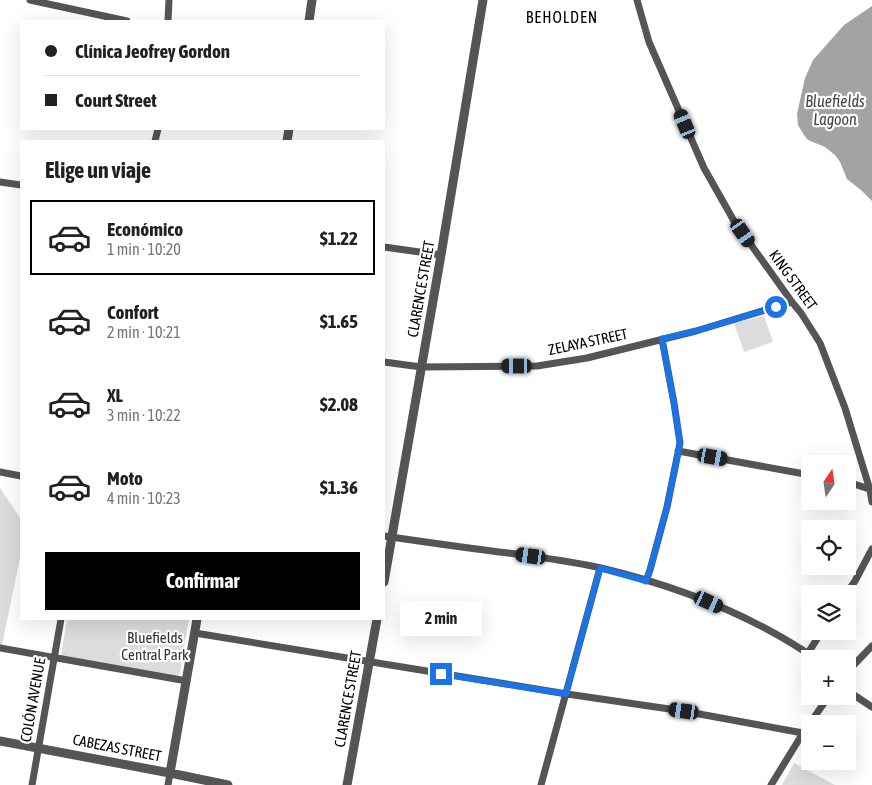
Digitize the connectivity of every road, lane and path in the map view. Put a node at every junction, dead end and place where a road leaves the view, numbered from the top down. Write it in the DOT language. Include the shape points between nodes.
graph roads {
  1 [pos="30,0"];
  2 [pos="169,0"];
  3 [pos="312,0"];
  4 [pos="483,0"];
  5 [pos="637,0"];
  6 [pos="122,20"];
  7 [pos="168,20"];
  8 [pos="309,20"];
  9 [pos="0,182"];
  10 [pos="20,185"];
  11 [pos="385,247"];
  12 [pos="441,255"];
  13 [pos="792,302"];
  14 [pos="662,339"];
  15 [pos="385,362"];
  16 [pos="421,367"];
  17 [pos="678,451"];
  18 [pos="0,472"];
  19 [pos="801,473"];
  20 [pos="20,476"];
  21 [pos="856,485"];
  22 [pos="871,490"];
  23 [pos="872,502"];
  24 [pos="388,537"];
  25 [pos="872,549"];
  26 [pos="600,568"];
  27 [pos="385,571"];
  28 [pos="646,581"];
  29 [pos="852,585"];
  30 [pos="61,620"];
  31 [pos="197,620"];
  32 [pos="377,620"];
  33 [pos="195,633"];
  34 [pos="872,646"];
  35 [pos="0,648"];
  36 [pos="803,650"];
  37 [pos="54,657"];
  38 [pos="369,662"];
  39 [pos="856,663"];
  40 [pos="186,681"];
  41 [pos="566,694"];
  42 [pos="856,696"];
  43 [pos="872,707"];
  44 [pos="801,733"];
  45 [pos="801,736"];
  46 [pos="0,741"];
  47 [pos="39,748"];
  48 [pos="170,773"];
  49 [pos="32,785"];
  50 [pos="168,785"];
  51 [pos="228,785"];
  52 [pos="347,785"];
  53 [pos="541,785"];
  54 [pos="770,785"];
  1 -- 6 [label="street"];
  2 -- 7 [label="street"];
  3 -- 8 [label="street"];
  4 -- 12 [label="street, CLARENCE STREET"];
  5 -- 13 [label="street, KING STREET" via="652,50 704,168 734,221"];
  9 -- 10 [label="street"];
  11 -- 12 [label="street"];
  12 -- 16 [label="street, CLARENCE STREET"];
  13 -- 14 [label="street, ZELAYA STREET"];
  13 -- 22 [label="street, KING STREET" via="820,343"];
  14 -- 16 [label="street, ZELAYA STREET" via="587,358 537,366"];
  14 -- 17 [label="street" via="680,443"];
  15 -- 16 [label="street, ZELAYA STREET"];
  16 -- 24 [label="street, CLARENCE STREET"];
  17 -- 19 [label="street"];
  17 -- 28 [label="street" via="667,507"];
  18 -- 20 [label="street"];
  21 -- 22 [label="street"];
  22 -- 23 [label="street, KING STREET"];
  24 -- 26 [label="street"];
  24 -- 27 [label="street, CLARENCE STREET"];
  25 -- 29 [label="street"];
  26 -- 28 [label="street"];
  26 -- 41 [label="street"];
  28 -- 36 [label="street" via="709,602"];
  30 -- 37 [label="street, COLÓN AVENUE"];
  31 -- 33 [label="street"];
  32 -- 38 [label="street, CLARENCE STREET"];
  33 -- 38 [label="street"];
  33 -- 40 [label="street"];
  34 -- 39 [label="street"];
  35 -- 37 [label="street"];
  37 -- 40 [label="street"];
  37 -- 47 [label="street, COLÓN AVENUE"];
  38 -- 41 [label="street"];
  38 -- 52 [label="street, CLARENCE STREET"];
  40 -- 48 [label="street"];
  41 -- 44 [label="street"];
  41 -- 53 [label="street"];
  42 -- 43 [label="street"];
  45 -- 54 [label="street"];
  46 -- 47 [label="street, CABEZAS STREET"];
  47 -- 48 [label="street, CABEZAS STREET"];
  47 -- 49 [label="street, COLÓN AVENUE"];
  48 -- 50 [label="street"];
  48 -- 51 [label="street, CABEZAS STREET"];
}
